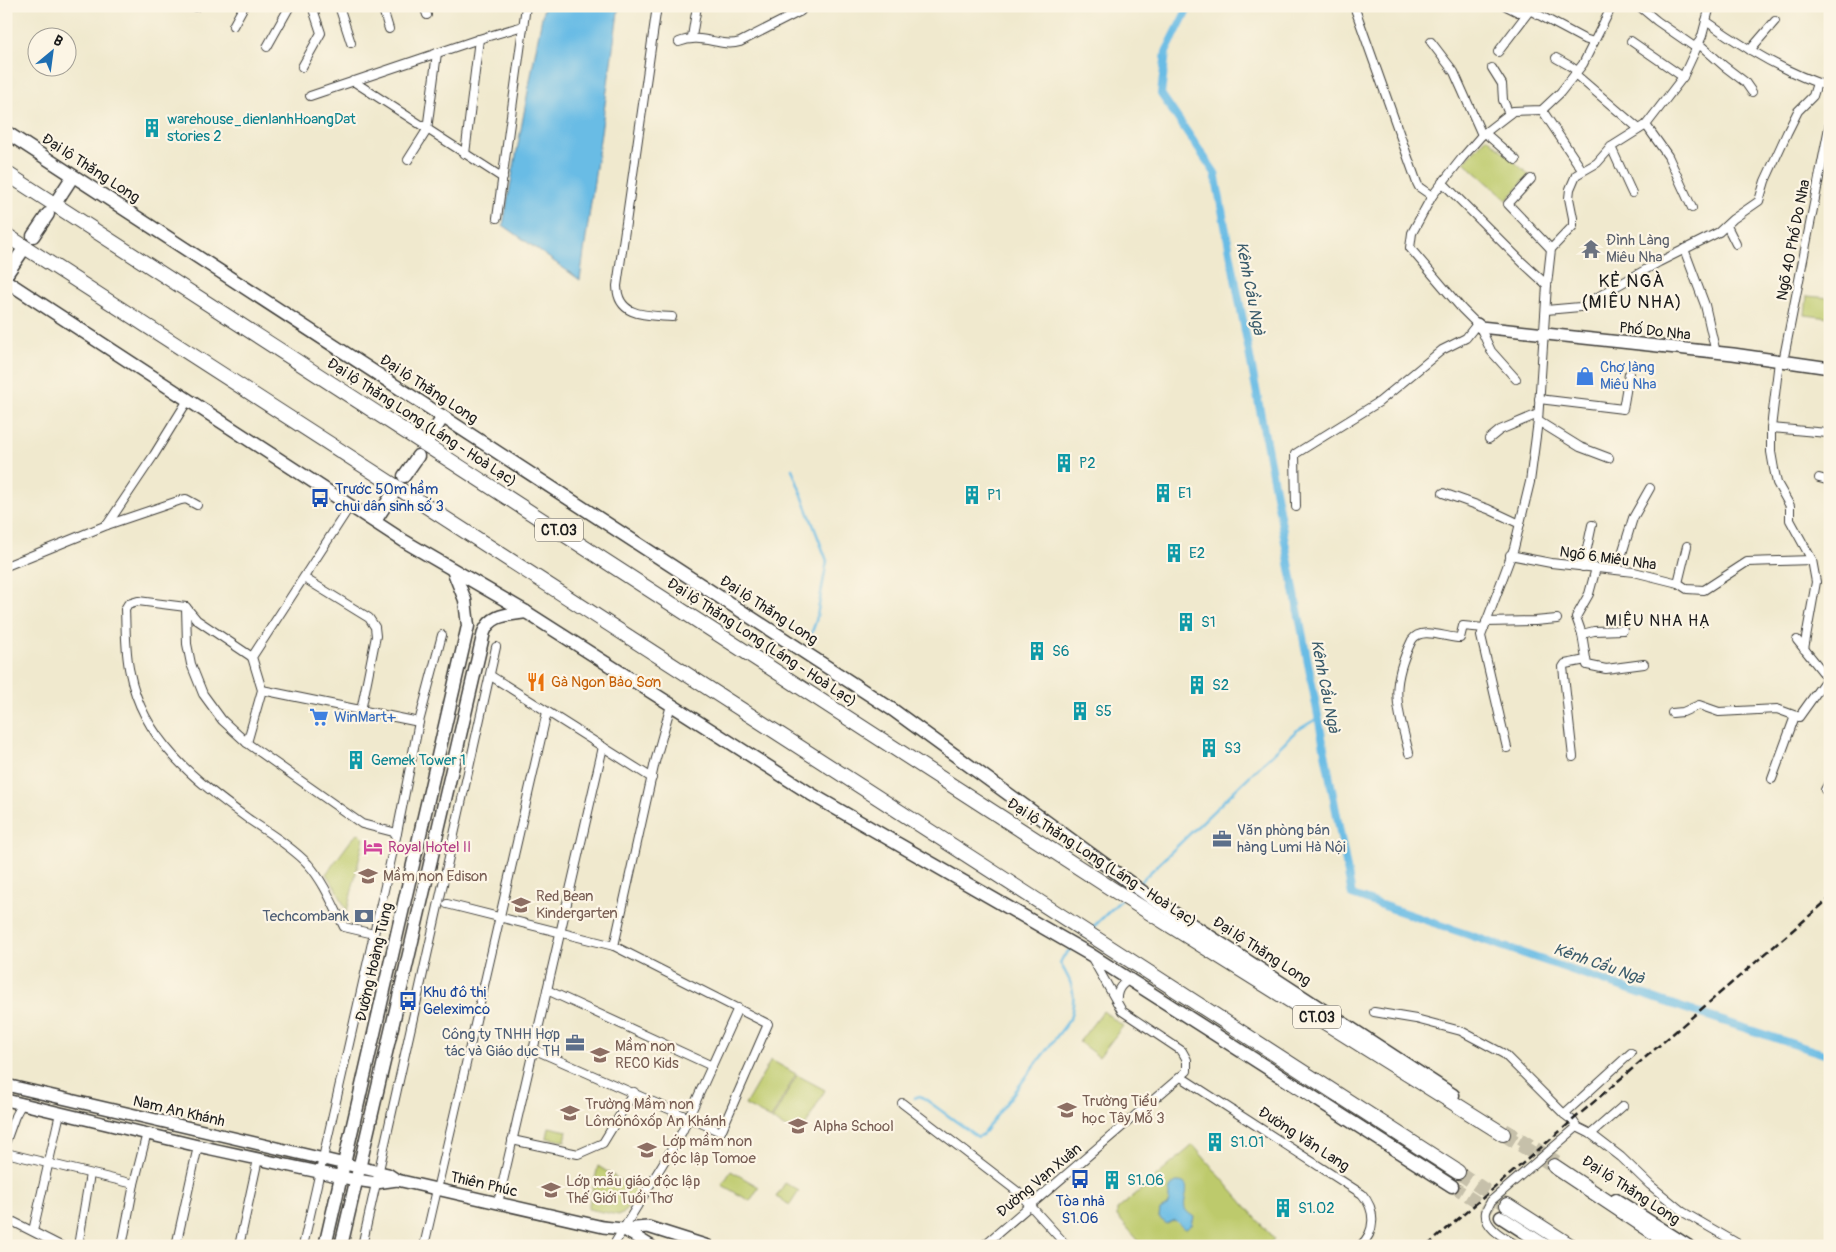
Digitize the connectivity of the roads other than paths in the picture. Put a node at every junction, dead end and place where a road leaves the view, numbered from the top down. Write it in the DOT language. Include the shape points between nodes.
graph roads {
  1 [pos="244,6"];
  2 [pos="290,6"];
  3 [pos="312,6"];
  4 [pos="339,6"];
  5 [pos="382,6"];
  6 [pos="424,6"];
  7 [pos="526,6"];
  8 [pos="657,6"];
  9 [pos="697,6"];
  10 [pos="762,6"];
  11 [pos="1354,6"];
  12 [pos="1506,6"];
  13 [pos="1612,6"];
  14 [pos="1639,6"];
  15 [pos="1710,6"];
  16 [pos="1525,8"];
  17 [pos="801,9"];
  18 [pos="427,14"];
  19 [pos="1706,21"];
  20 [pos="1775,21"];
  21 [pos="233,26"];
  22 [pos="523,26"];
  23 [pos="389,30"];
  24 [pos="692,37"];
  25 [pos="479,39"];
  26 [pos="1631,41"];
  27 [pos="679,42"];
  28 [pos="1431,42"];
  29 [pos="1594,42"];
  30 [pos="351,43"];
  31 [pos="1697,45"];
  32 [pos="267,47"];
  33 [pos="1750,50"];
  34 [pos="1498,52"];
  35 [pos="437,53"];
  36 [pos="1556,58"];
  37 [pos="302,67"];
  38 [pos="1492,68"];
  39 [pos="1576,73"];
  40 [pos="1682,77"];
  41 [pos="353,81"];
  42 [pos="1817,83"];
  43 [pos="1830,87"];
  44 [pos="1752,92"];
  45 [pos="310,96"];
  46 [pos="1542,110"];
  47 [pos="1509,114"];
  48 [pos="1830,122"];
  49 [pos="1646,124"];
  50 [pos="1638,129"];
  51 [pos="427,130"];
  52 [pos="6,132"];
  53 [pos="1483,134"];
  54 [pos="1611,147"];
  55 [pos="465,154"];
  56 [pos="408,160"];
  57 [pos="1516,160"];
  58 [pos="1582,170"];
  59 [pos="6,172"];
  60 [pos="73,176"];
  61 [pos="503,178"];
  62 [pos="1531,179"];
  63 [pos="1442,182"];
  64 [pos="1632,193"];
  65 [pos="1432,196"];
  66 [pos="58,198"];
  67 [pos="1692,208"];
  68 [pos="48,214"];
  69 [pos="497,218"];
  70 [pos="1726,226"];
  71 [pos="6,235"];
  72 [pos="33,236"];
  73 [pos="1736,244"];
  74 [pos="1551,249"];
  75 [pos="1684,249"];
  76 [pos="23,250"];
  77 [pos="6,275"];
  78 [pos="6,281"];
  79 [pos="1547,285"];
  80 [pos="1546,310"];
  81 [pos="672,317"];
  82 [pos="1479,326"];
  83 [pos="1543,334"];
  84 [pos="1716,353"];
  85 [pos="1781,362"];
  86 [pos="1830,368"];
  87 [pos="1629,374"];
  88 [pos="1516,379"];
  89 [pos="1539,399"];
  90 [pos="188,400"];
  91 [pos="1538,417"];
  92 [pos="442,418"];
  93 [pos="1771,428"];
  94 [pos="1830,436"];
  95 [pos="1490,438"];
  96 [pos="428,440"];
  97 [pos="418,456"];
  98 [pos="1609,458"];
  99 [pos="404,476"];
  100 [pos="1819,478"];
  101 [pos="1830,481"];
  102 [pos="1650,488"];
  103 [pos="396,489"];
  104 [pos="1443,493"];
  105 [pos="197,505"];
  106 [pos="350,506"];
  107 [pos="1296,506"];
  108 [pos="375,521"];
  109 [pos="1520,524"];
  110 [pos="1592,525"];
  111 [pos="107,526"];
  112 [pos="1687,546"];
  113 [pos="1510,556"];
  114 [pos="1812,560"];
  115 [pos="6,566"];
  116 [pos="1583,567"];
  117 [pos="1596,568"];
  118 [pos="453,570"];
  119 [pos="1617,570"];
  120 [pos="304,578"];
  121 [pos="1678,584"];
  122 [pos="186,607"];
  123 [pos="526,612"];
  124 [pos="1557,619"];
  125 [pos="1485,625"];
  126 [pos="1623,630"];
  127 [pos="442,634"];
  128 [pos="1582,634"];
  129 [pos="1797,640"];
  130 [pos="496,647"];
  131 [pos="1804,649"];
  132 [pos="252,657"];
  133 [pos="1586,660"];
  134 [pos="1644,664"];
  135 [pos="491,676"];
  136 [pos="1828,680"];
  137 [pos="262,690"];
  138 [pos="670,705"];
  139 [pos="361,711"];
  140 [pos="547,712"];
  141 [pos="1672,713"];
  142 [pos="1795,716"];
  143 [pos="419,722"];
  144 [pos="248,743"];
  145 [pos="603,747"];
  146 [pos="1507,748"];
  147 [pos="1409,753"];
  148 [pos="1572,757"];
  149 [pos="652,778"];
  150 [pos="1772,779"];
  151 [pos="1830,781"];
  152 [pos="1825,790"];
  153 [pos="397,833"];
  154 [pos="447,904"];
  155 [pos="499,917"];
  156 [pos="560,932"];
  157 [pos="374,934"];
  158 [pos="614,946"];
  159 [pos="1089,954"];
  160 [pos="1130,980"];
  161 [pos="547,990"];
  162 [pos="1118,1004"];
  163 [pos="738,1008"];
  164 [pos="1374,1012"];
  165 [pos="533,1049"];
  166 [pos="1631,1053"];
  167 [pos="712,1066"];
  168 [pos="1181,1077"];
  169 [pos="6,1085"];
  170 [pos="634,1092"];
  171 [pos="6,1100"];
  172 [pos="902,1103"];
  173 [pos="22,1104"];
  174 [pos="1624,1106"];
  175 [pos="60,1113"];
  176 [pos="1564,1114"];
  177 [pos="689,1118"];
  178 [pos="1577,1128"];
  179 [pos="1504,1132"];
  180 [pos="147,1133"];
  181 [pos="1591,1134"];
  182 [pos="228,1138"];
  183 [pos="512,1140"];
  184 [pos="6,1141"];
  185 [pos="198,1146"];
  186 [pos="225,1152"];
  187 [pos="6,1153"];
  188 [pos="258,1159"];
  189 [pos="323,1160"];
  190 [pos="47,1164"];
  191 [pos="1556,1164"];
  192 [pos="343,1171"];
  193 [pos="320,1172"];
  194 [pos="1458,1172"];
  195 [pos="90,1174"];
  196 [pos="358,1174"];
  197 [pos="377,1178"];
  198 [pos="134,1184"];
  199 [pos="1452,1186"];
  200 [pos="437,1189"];
  201 [pos="498,1203"];
  202 [pos="1031,1205"];
  203 [pos="1504,1211"];
  204 [pos="6,1218"];
  205 [pos="623,1229"];
  206 [pos="33,1231"];
  207 [pos="61,1246"];
  208 [pos="78,1246"];
  209 [pos="122,1246"];
  210 [pos="176,1246"];
  211 [pos="239,1246"];
  212 [pos="303,1246"];
  213 [pos="325,1246"];
  214 [pos="341,1246"];
  215 [pos="362,1246"];
  216 [pos="424,1246"];
  217 [pos="613,1246"];
  218 [pos="651,1246"];
  219 [pos="708,1246"];
  220 [pos="983,1246"];
  221 [pos="1067,1246"];
  222 [pos="1360,1246"];
  223 [pos="1518,1246"];
  224 [pos="1546,1246"];
  225 [pos="1571,1246"];
  226 [pos="1674,1246"];
  227 [pos="1688,1246"];
  228 [pos="1742,1246"];
  1 -- 21 [label="street"];
  2 -- 32 [label="street"];
  3 -- 37 [label="street" via="321,33"];
  4 -- 30 [label="street"];
  5 -- 23 [label="street"];
  6 -- 18 [label="street"];
  7 -- 22 [label="street"];
  8 -- 81 [label="street" via="618,296 624,306 638,314"];
  9 -- 24 [label="street"];
  10 -- 17 [label="street"];
  11 -- 65 [label="street" via="1417,183"];
  12 -- 16 [label="street" via="1518,12"];
  13 -- 29 [label="street"];
  14 -- 31 [label="street" via="1656,21"];
  15 -- 19 [label="street"];
  16 -- 29 [label="street"];
  16 -- 34 [label="street"];
  17 -- 24 [label="street" via="736,44"];
  19 -- 31 [label="street"];
  19 -- 33 [label="street"];
  20 -- 33 [label="street"];
  22 -- 25 [label="street"];
  22 -- 61 [label="street"];
  24 -- 27 [label="street"];
  25 -- 35 [label="street"];
  25 -- 55 [label="street"];
  26 -- 40 [label="street"];
  28 -- 53 [label="street" via="1454,72"];
  29 -- 39 [label="street"];
  31 -- 40 [label="street"];
  31 -- 44 [label="street" via="1745,82"];
  33 -- 42 [label="street" via="1791,73"];
  35 -- 41 [label="street"];
  35 -- 51 [label="street"];
  36 -- 39 [label="street"];
  38 -- 47 [label="street" via="1502,84 1503,100"];
  39 -- 46 [label="street"];
  39 -- 50 [label="street"];
  40 -- 49 [label="street"];
  41 -- 45 [label="street"];
  41 -- 51 [label="street"];
  42 -- 43 [label="street"];
  42 -- 70 [label="street" via="1814,96 1798,111 1787,133 1759,201"];
  46 -- 47 [label="street"];
  46 -- 58 [label="street"];
  47 -- 53 [label="street"];
  48 -- 85 [label="street, Ngõ 40 Phố Do Nha"];
  49 -- 50 [label="street"];
  49 -- 67 [label="street" via="1668,156"];
  50 -- 54 [label="street"];
  51 -- 55 [label="street"];
  51 -- 56 [label="street"];
  52 -- 60 [label="main road, Đại lộ Thăng Long"];
  53 -- 57 [label="street"];
  53 -- 63 [label="street"];
  54 -- 58 [label="street" via="1597,163"];
  54 -- 64 [label="street"];
  55 -- 61 [label="street"];
  58 -- 74 [label="street" via="1570,189 1573,226"];
  59 -- 179 [label="highway, Đại lộ Thăng Long (Láng - Hoà Lạc) / CT.03" via="1112,889"];
  60 -- 66 [label="main road"];
  60 -- 92 [label="main road, Đại lộ Thăng Long"];
  61 -- 69 [label="street"];
  62 -- 74 [label="street" via="1508,204"];
  63 -- 65 [label="street"];
  63 -- 79 [label="street"];
  65 -- 82 [label="street" via="1412,233 1410,248"];
  68 -- 72 [label="main road"];
  70 -- 73 [label="street"];
  70 -- 75 [label="street" via="1706,240"];
  71 -- 194 [label="highway"];
  74 -- 79 [label="street"];
  75 -- 80 [label="street" via="1580,307"];
  75 -- 84 [label="street" via="1705,305"];
  76 -- 77 [label="main road"];
  78 -- 90 [label="main road"];
  79 -- 80 [label="street"];
  80 -- 83 [label="street"];
  82 -- 83 [label="street, Phố Do Nha"];
  82 -- 88 [label="street" via="1491,351"];
  82 -- 107 [label="street" via="1466,338 1442,350 1379,402 1295,454"];
  83 -- 84 [label="street, Phố Do Nha"];
  83 -- 89 [label="street"];
  84 -- 85 [label="street, Phố Do Nha"];
  85 -- 86 [label="street, Phố Do Nha"];
  85 -- 93 [label="street, Ngõ 40 Phố Do Nha"];
  87 -- 89 [label="street" via="1623,409"];
  89 -- 91 [label="street"];
  90 -- 106 [label="main road"];
  90 -- 111 [label="street"];
  91 -- 95 [label="street" via="1500,430"];
  91 -- 98 [label="street" via="1580,447"];
  91 -- 109 [label="street" via="1530,482"];
  92 -- 96 [label="main road"];
  92 -- 179 [label="main road, Đại lộ Thăng Long" via="898,713 1151,898"];
  93 -- 94 [label="street" via="1827,433"];
  93 -- 114 [label="street, Ngõ 40 Phố Do Nha" via="1771,452 1777,483 1790,506 1790,520"];
  97 -- 99 [label="main road"];
  100 -- 101 [label="street"];
  102 -- 119 [label="street" via="1633,518"];
  103 -- 108 [label="main road"];
  104 -- 109 [label="street"];
  105 -- 111 [label="street" via="181,500"];
  106 -- 108 [label="main road"];
  106 -- 120 [label="street"];
  108 -- 118 [label="main road"];
  109 -- 113 [label="street"];
  110 -- 116 [label="street"];
  111 -- 115 [label="street"];
  112 -- 121 [label="street"];
  113 -- 116 [label="street, Ngõ 6 Miêu Nha"];
  113 -- 125 [label="street"];
  114 -- 121 [label="street, Ngõ 6 Miêu Nha" via="1747,562 1704,590 1688,589"];
  114 -- 131 [label="street" via="1816,582"];
  116 -- 117 [label="street, Ngõ 6 Miêu Nha"];
  117 -- 119 [label="street, Ngõ 6 Miêu Nha"];
  117 -- 128 [label="street" via="1589,594 1576,617"];
  118 -- 123 [label="main road"];
  118 -- 192 [label="main road, Đường Hoàng Tùng" via="465,600 468,626"];
  119 -- 121 [label="street, Ngõ 6 Miêu Nha"];
  120 -- 132 [label="street"];
  120 -- 139 [label="street" via="369,618 375,626 376,636"];
  122 -- 132 [label="street" via="197,620"];
  122 -- 144 [label="street" via="189,656 198,682 211,707"];
  122 -- 157 [label="street" via="138,601 128,604 125,609 130,675 154,731 193,777 306,863 324,887 344,926"];
  123 -- 138 [label="main road"];
  123 -- 196 [label="main road" via="495,618 484,632"];
  124 -- 125 [label="street"];
  125 -- 146 [label="street" via="1481,636"];
  125 -- 147 [label="street" via="1463,626 1460,638 1421,633 1414,636 1401,663 1396,686"];
  126 -- 128 [label="street"];
  127 -- 143 [label="street"];
  128 -- 133 [label="street"];
  129 -- 131 [label="street"];
  130 -- 135 [label="street"];
  131 -- 136 [label="street"];
  132 -- 137 [label="street"];
  133 -- 134 [label="street" via="1587,665 1606,669"];
  133 -- 148 [label="street" via="1563,667"];
  135 -- 140 [label="street"];
  135 -- 197 [label="street"];
  136 -- 142 [label="street" via="1799,717"];
  137 -- 139 [label="street"];
  137 -- 144 [label="street"];
  138 -- 149 [label="street"];
  138 -- 159 [label="main road" via="811,794"];
  139 -- 143 [label="street"];
  140 -- 145 [label="street"];
  140 -- 155 [label="street"];
  141 -- 142 [label="street" via="1699,705 1719,712 1777,710"];
  142 -- 150 [label="street"];
  143 -- 153 [label="street"];
  144 -- 153 [label="street" via="362,824"];
  145 -- 149 [label="street"];
  145 -- 156 [label="street"];
  149 -- 158 [label="street"];
  151 -- 152 [label="street"];
  153 -- 157 [label="street"];
  154 -- 155 [label="street"];
  155 -- 156 [label="street"];
  155 -- 200 [label="street"];
  156 -- 158 [label="street"];
  156 -- 161 [label="street"];
  157 -- 189 [label="street"];
  158 -- 163 [label="street"];
  159 -- 160 [label="main road"];
  159 -- 162 [label="street"];
  160 -- 162 [label="street" via="1117,992"];
  160 -- 199 [label="main road"];
  161 -- 165 [label="street"];
  161 -- 167 [label="street"];
  162 -- 168 [label="street" via="1131,1018 1182,1051 1187,1071"];
  163 -- 167 [label="street"];
  163 -- 177 [label="street" via="768,1024 721,1132"];
  164 -- 176 [label="street" via="1461,1032 1504,1054"];
  165 -- 170 [label="street"];
  165 -- 183 [label="street"];
  166 -- 176 [label="street"];
  167 -- 177 [label="street"];
  168 -- 202 [label="street, Đường Vạn Xuân"];
  168 -- 222 [label="street, Đường Văn Lang" via="1362,1194 1371,1207 1372,1221 1368,1238"];
  169 -- 182 [label="street, Nam An Khánh"];
  170 -- 177 [label="street"];
  170 -- 183 [label="street" via="603,1143 578,1154"];
  171 -- 173 [label="street, Nam An Khánh"];
  172 -- 202 [label="street"];
  173 -- 175 [label="street, Nam An Khánh"];
  173 -- 184 [label="street" via="14,1116"];
  174 -- 181 [label="street"];
  175 -- 180 [label="street, Nam An Khánh"];
  175 -- 190 [label="street"];
  176 -- 178 [label="street"];
  177 -- 205 [label="street"];
  178 -- 181 [label="street"];
  178 -- 223 [label="street" via="1491,1201 1486,1213 1487,1221"];
  180 -- 185 [label="street, Nam An Khánh"];
  180 -- 198 [label="street"];
  181 -- 228 [label="street" via="1683,1212"];
  182 -- 186 [label="street"];
  182 -- 189 [label="street, Nam An Khánh"];
  183 -- 201 [label="street"];
  185 -- 186 [label="street, Nam An Khánh"];
  185 -- 210 [label="street"];
  186 -- 188 [label="street, Nam An Khánh"];
  187 -- 190 [label="street"];
  188 -- 193 [label="street, Nam An Khánh"];
  188 -- 211 [label="street"];
  189 -- 192 [label="street, Nam An Khánh"];
  189 -- 193 [label="street"];
  190 -- 195 [label="street"];
  190 -- 206 [label="street"];
  191 -- 226 [label="highway"];
  191 -- 227 [label="main road, Đại lộ Thăng Long"];
  192 -- 193 [label="street, Nam An Khánh"];
  192 -- 196 [label="street, Thiên Phúc"];
  192 -- 213 [label="main road, Đường Hoàng Tùng"];
  193 -- 212 [label="street"];
  195 -- 198 [label="street"];
  195 -- 208 [label="street"];
  196 -- 197 [label="street, Thiên Phúc"];
  196 -- 214 [label="main road"];
  197 -- 200 [label="street, Thiên Phúc" via="388,1174 397,1180"];
  197 -- 215 [label="street"];
  198 -- 209 [label="street"];
  200 -- 201 [label="street, Thiên Phúc"];
  200 -- 216 [label="street"];
  201 -- 205 [label="street, Thiên Phúc"];
  202 -- 220 [label="street, Đường Vạn Xuân"];
  202 -- 221 [label="street"];
  203 -- 224 [label="main road"];
  203 -- 225 [label="highway"];
  204 -- 206 [label="street"];
  205 -- 217 [label="street"];
  205 -- 218 [label="street, Thiên Phúc"];
  205 -- 219 [label="street, Thiên Phúc" via="648,1227"];
  206 -- 207 [label="street"];
}
